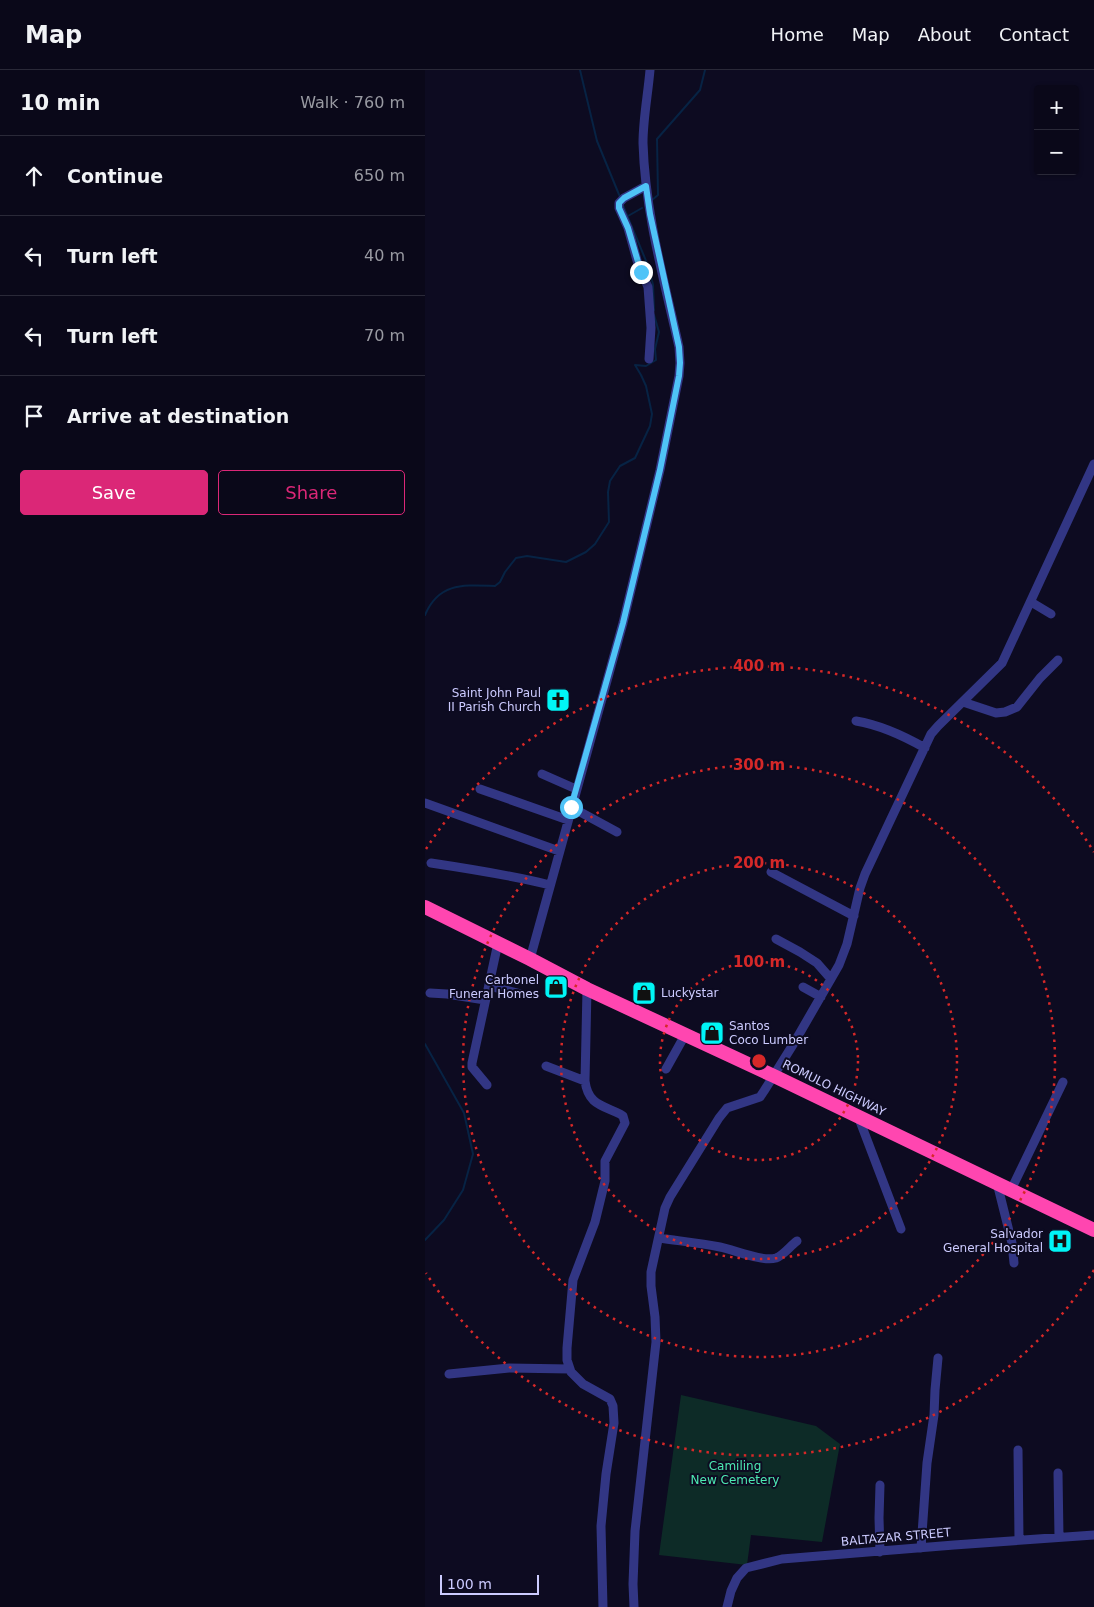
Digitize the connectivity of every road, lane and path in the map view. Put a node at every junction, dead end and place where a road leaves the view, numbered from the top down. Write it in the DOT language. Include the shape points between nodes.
graph roads {
  1 [pos="650,70"];
  2 [pos="646,186"];
  3 [pos="649,359"];
  4 [pos="1094,464"];
  5 [pos="1031,602"];
  6 [pos="1051,614"];
  7 [pos="1058,660"];
  8 [pos="963,702"];
  9 [pos="856,721"];
  10 [pos="925,748"];
  11 [pos="542,774"];
  12 [pos="480,789"];
  13 [pos="576,789"];
  14 [pos="425,803"];
  15 [pos="571,807"];
  16 [pos="568,820"];
  17 [pos="617,832"];
  18 [pos="559,851"];
  19 [pos="431,863"];
  20 [pos="771,872"];
  21 [pos="550,884"];
  22 [pos="427,908"];
  23 [pos="853,916"];
  24 [pos="776,939"];
  25 [pos="498,943"];
  26 [pos="530,959"];
  27 [pos="831,979"];
  28 [pos="489,986"];
  29 [pos="803,987"];
  30 [pos="587,989"];
  31 [pos="430,993"];
  32 [pos="525,995"];
  33 [pos="821,997"];
  34 [pos="485,1000"];
  35 [pos="685,1035"];
  36 [pos="546,1066"];
  37 [pos="666,1069"];
  38 [pos="774,1076"];
  39 [pos="585,1081"];
  40 [pos="1063,1082"];
  41 [pos="487,1085"];
  42 [pos="858,1116"];
  43 [pos="997,1183"];
  44 [pos="1011,1190"];
  45 [pos="901,1229"];
  46 [pos="1094,1230"];
  47 [pos="659,1238"];
  48 [pos="797,1241"];
  49 [pos="1014,1263"];
  50 [pos="938,1358"];
  51 [pos="570,1369"];
  52 [pos="449,1374"];
  53 [pos="1018,1450"];
  54 [pos="1058,1473"];
  55 [pos="880,1486"];
  56 [pos="1094,1535"];
  57 [pos="1059,1537"];
  58 [pos="1019,1540"];
  59 [pos="921,1548"];
  60 [pos="880,1552"];
  61 [pos="603,1607"];
  62 [pos="634,1607"];
  63 [pos="727,1607"];
  1 -- 2 [label="street" via="643,141"];
  2 -- 3 [label="street" via="624,198 619,208 648,287"];
  2 -- 13 [label="street" via="679,347 679,376 623,623"];
  4 -- 5 [label="street"];
  5 -- 6 [label="street"];
  5 -- 8 [label="street" via="1002,663"];
  7 -- 8 [label="street" via="1017,707 996,713"];
  8 -- 10 [label="street" via="935,730"];
  9 -- 10 [label="street" via="870,723"];
  10 -- 23 [label="street" via="865,874"];
  11 -- 13 [label="street"];
  12 -- 16 [label="street"];
  13 -- 15 [label="street"];
  14 -- 18 [label="street"];
  15 -- 16 [label="street"];
  15 -- 17 [label="street"];
  16 -- 18 [label="street"];
  18 -- 21 [label="street"];
  19 -- 21 [label="street"];
  20 -- 23 [label="street"];
  21 -- 26 [label="street"];
  22 -- 25 [label="highway, ROMULO HIGHWAY"];
  23 -- 27 [label="street" via="844,953"];
  24 -- 27 [label="street" via="817,963"];
  25 -- 26 [label="highway, ROMULO HIGHWAY"];
  25 -- 28 [label="street"];
  26 -- 30 [label="highway, ROMULO HIGHWAY"];
  27 -- 33 [label="street"];
  28 -- 32 [label="street"];
  28 -- 34 [label="street"];
  29 -- 33 [label="street"];
  30 -- 35 [label="highway, ROMULO HIGHWAY"];
  30 -- 39 [label="street"];
  31 -- 34 [label="street"];
  33 -- 38 [label="street"];
  34 -- 41 [label="street" via="472,1067"];
  35 -- 37 [label="street"];
  35 -- 38 [label="highway, ROMULO HIGHWAY"];
  36 -- 39 [label="street"];
  38 -- 42 [label="highway, ROMULO HIGHWAY"];
  38 -- 47 [label="street" via="760,1097 727,1108 719,1118 670,1197"];
  39 -- 51 [label="street" via="589,1096 623,1116 625,1122 605,1161 605,1181 595,1222 573,1280 567,1348"];
  40 -- 44 [label="street"];
  42 -- 43 [label="highway, ROMULO HIGHWAY"];
  42 -- 45 [label="street"];
  43 -- 44 [label="highway, ROMULO HIGHWAY"];
  43 -- 49 [label="street"];
  44 -- 46 [label="highway, ROMULO HIGHWAY"];
  47 -- 48 [label="street" via="712,1245 773,1259"];
  47 -- 62 [label="street" via="651,1272 656,1342 635,1531"];
  50 -- 59 [label="street"];
  51 -- 52 [label="street" via="509,1368"];
  51 -- 61 [label="street" via="583,1384 610,1399 613,1406 614,1423 601,1526"];
  53 -- 58 [label="street"];
  54 -- 57 [label="street"];
  55 -- 60 [label="street"];
  56 -- 57 [label="street, BALTAZAR STREET"];
  57 -- 58 [label="street, BALTAZAR STREET"];
  58 -- 59 [label="street, BALTAZAR STREET"];
  59 -- 60 [label="street, BALTAZAR STREET"];
  60 -- 63 [label="street, BALTAZAR STREET" via="782,1559 746,1568 737,1578"];
}
